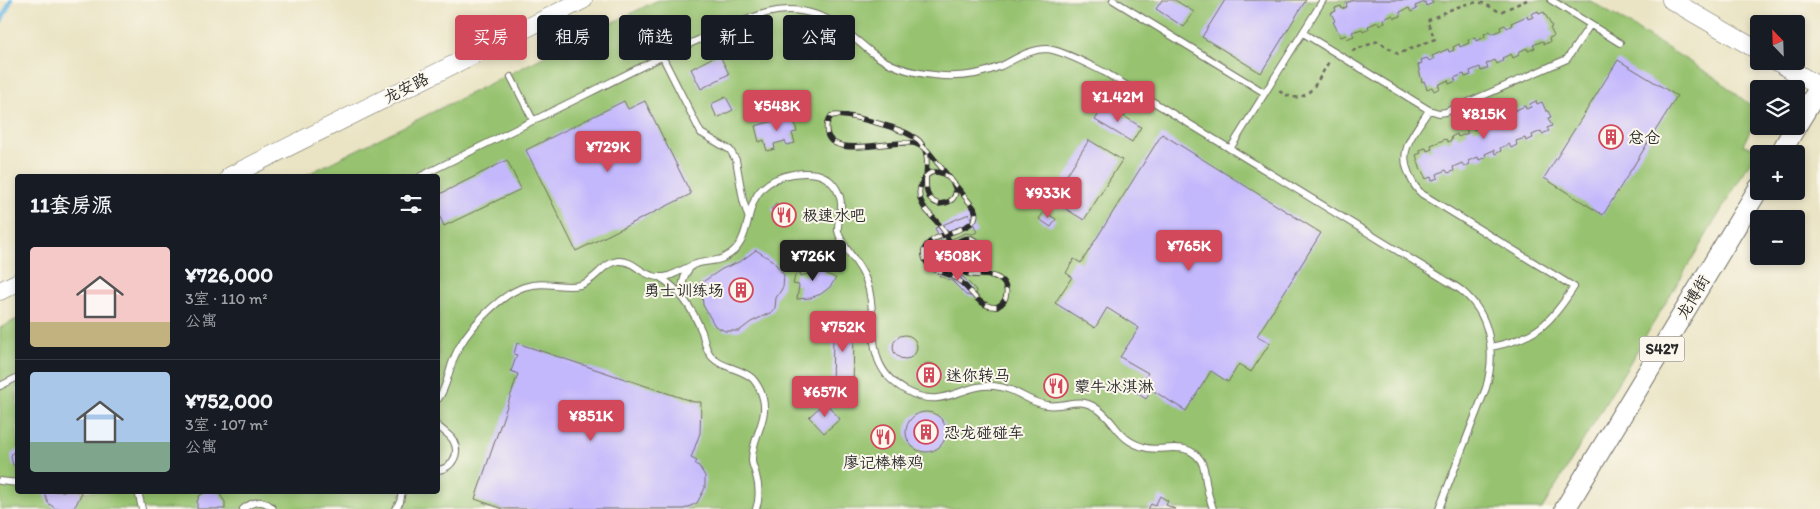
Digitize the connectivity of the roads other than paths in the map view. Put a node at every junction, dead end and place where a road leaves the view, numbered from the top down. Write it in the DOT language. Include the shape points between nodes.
graph roads {
  1 [pos="583,0"];
  2 [pos="1113,0"];
  3 [pos="1324,0"];
  4 [pos="1550,0"];
  5 [pos="1671,0"];
  6 [pos="1590,24"];
  7 [pos="1303,33"];
  8 [pos="691,42"];
  9 [pos="1620,43"];
  10 [pos="1750,46"];
  11 [pos="654,60"];
  12 [pos="664,60"];
  13 [pos="1791,70"];
  14 [pos="511,77"];
  15 [pos="1820,87"];
  16 [pos="1265,93"];
  17 [pos="1429,110"];
  18 [pos="1805,111"];
  19 [pos="533,120"];
  20 [pos="1230,149"];
  21 [pos="234,174"];
  22 [pos="425,174"];
  23 [pos="1752,200"];
  24 [pos="748,216"];
  25 [pos="695,264"];
  26 [pos="660,278"];
  27 [pos="15,284"];
  28 [pos="0,291"];
  29 [pos="685,300"];
  30 [pos="1491,347"];
  31 [pos="15,378"];
  32 [pos="0,386"];
  33 [pos="440,397"];
  34 [pos="440,428"];
  35 [pos="440,469"];
  36 [pos="0,481"];
  37 [pos="15,484"];
  38 [pos="139,494"];
  39 [pos="401,494"];
  40 [pos="142,509"];
  41 [pos="243,509"];
  42 [pos="274,509"];
  43 [pos="395,509"];
  44 [pos="756,509"];
  45 [pos="1213,509"];
  46 [pos="1439,509"];
  47 [pos="1565,509"];
  1 -- 21 [label="main road, 龙安路"];
  2 -- 16 [label="lane"];
  3 -- 7 [label="lane"];
  4 -- 6 [label="lane"];
  5 -- 10 [label="main road"];
  6 -- 9 [label="lane"];
  6 -- 17 [label="lane" via="1572,54 1561,63 1446,112"];
  7 -- 16 [label="lane"];
  7 -- 17 [label="lane"];
  8 -- 20 [label="lane" via="756,16 798,10 824,16 883,60 921,74 952,76 984,72 1025,53 1048,49 1106,73"];
  11 -- 19 [label="lane"];
  12 -- 24 [label="lane" via="701,133 730,150 736,160"];
  13 -- 15 [label="main road"];
  14 -- 19 [label="lane"];
  15 -- 18 [label="main road"];
  16 -- 20 [label="lane"];
  17 -- 30 [label="lane" via="1404,153 1406,168 1418,190 1574,287 1550,320 1532,334"];
  19 -- 22 [label="lane"];
  20 -- 30 [label="lane" via="1461,290 1481,314"];
  23 -- 47 [label="main road, 龙博街 / S427"];
  24 -- 25 [label="lane" via="744,236 734,251 725,257"];
  24 -- 45 [label="lane" via="757,194 774,180 795,174 824,177 839,195 840,238 867,281 874,348 892,380 907,392 926,398 946,398 978,387 997,386 1044,405 1071,402 1090,405 1106,415 1123,437 1138,446 1192,451 1204,468"];
  25 -- 26 [label="lane"];
  25 -- 29 [label="lane" via="688,269 683,281"];
  26 -- 29 [label="lane" via="681,293"];
  26 -- 33 [label="lane" via="633,264 617,261 577,286 533,285 512,293 491,307 461,344"];
  27 -- 28 [label="main road"];
  29 -- 44 [label="lane" via="714,359 753,379 762,396 764,417 752,457 759,496"];
  30 -- 46 [label="lane" via="1491,370 1486,388"];
  31 -- 32 [label="lane"];
  34 -- 35 [label="lane" via="456,448 452,463"];
  36 -- 37 [label="lane"];
  38 -- 40 [label="lane"];
  39 -- 43 [label="lane"];
  41 -- 42 [label="lane" via="249,504 265,502"];
}
